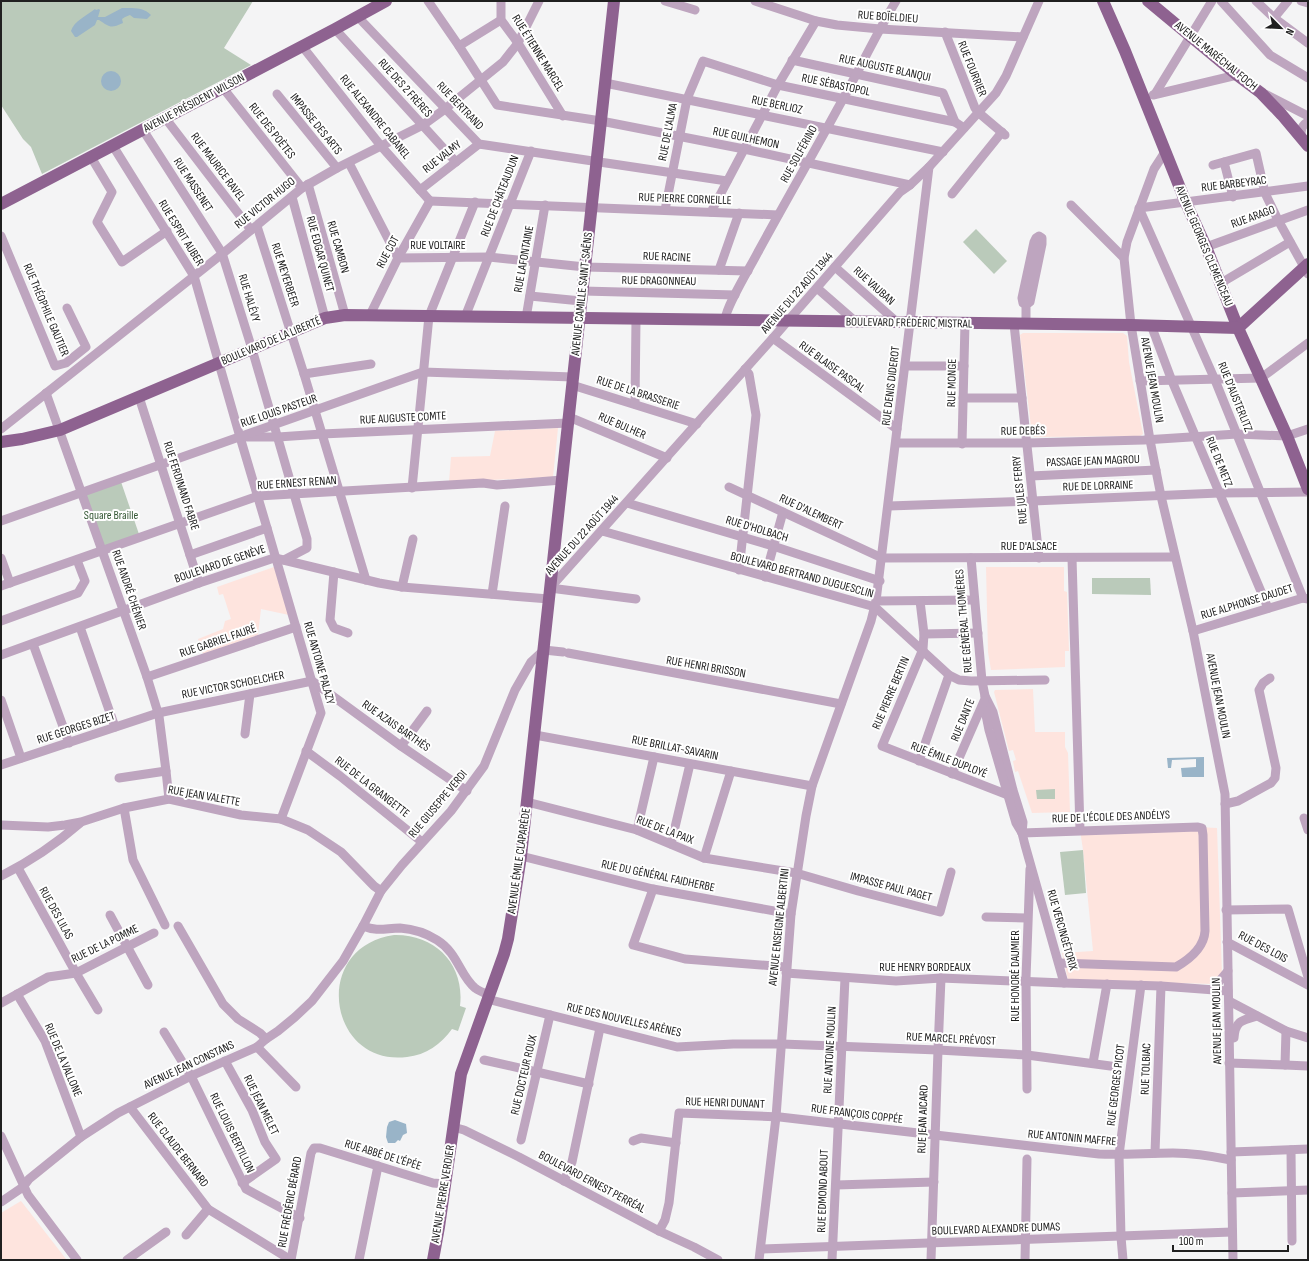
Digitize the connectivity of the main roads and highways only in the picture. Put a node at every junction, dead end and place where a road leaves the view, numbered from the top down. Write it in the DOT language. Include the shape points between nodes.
graph roads {
  1 [pos="386,1"];
  2 [pos="614,1"];
  3 [pos="1103,1"];
  4 [pos="1148,1"];
  5 [pos="1305,142"];
  6 [pos="1,204"];
  7 [pos="1307,269"];
  8 [pos="580,318"];
  9 [pos="1238,328"];
  10 [pos="1,442"];
  11 [pos="1308,490"];
  12 [pos="550,593"];
  13 [pos="453,1128"];
  14 [pos="433,1260"];
  1 -- 6 [label="main road, AVENUE PRÉSIDENT WILSON"];
  2 -- 8 [label="main road, AVENUE CAMILLE SAINT-SAËNS"];
  3 -- 9 [label="main road, AVENUE GEORGES CLEMENCEAU" via="1150,96 1165,152"];
  4 -- 5 [label="main road, AVENUE MARÉCHAL FOCH" via="1262,93"];
  7 -- 9 [label="main road"];
  8 -- 9 [label="main road, BOULEVARD FRÉDÉRIC MISTRAL"];
  8 -- 10 [label="main road, BOULEVARD DE LA LIBERTÉ" via="370,315 325,318 60,430"];
  8 -- 12 [label="main road, AVENUE CAMILLE SAINT-SAËNS"];
  9 -- 11 [label="main road, AVENUE GEORGES CLEMENCEAU" via="1287,436"];
  12 -- 13 [label="main road, AVENUE ÉMILE CLAPARÈDE" via="521,856 508,939 461,1074"];
  13 -- 14 [label="main road, AVENUE PIERRE VERDIER"];
}
